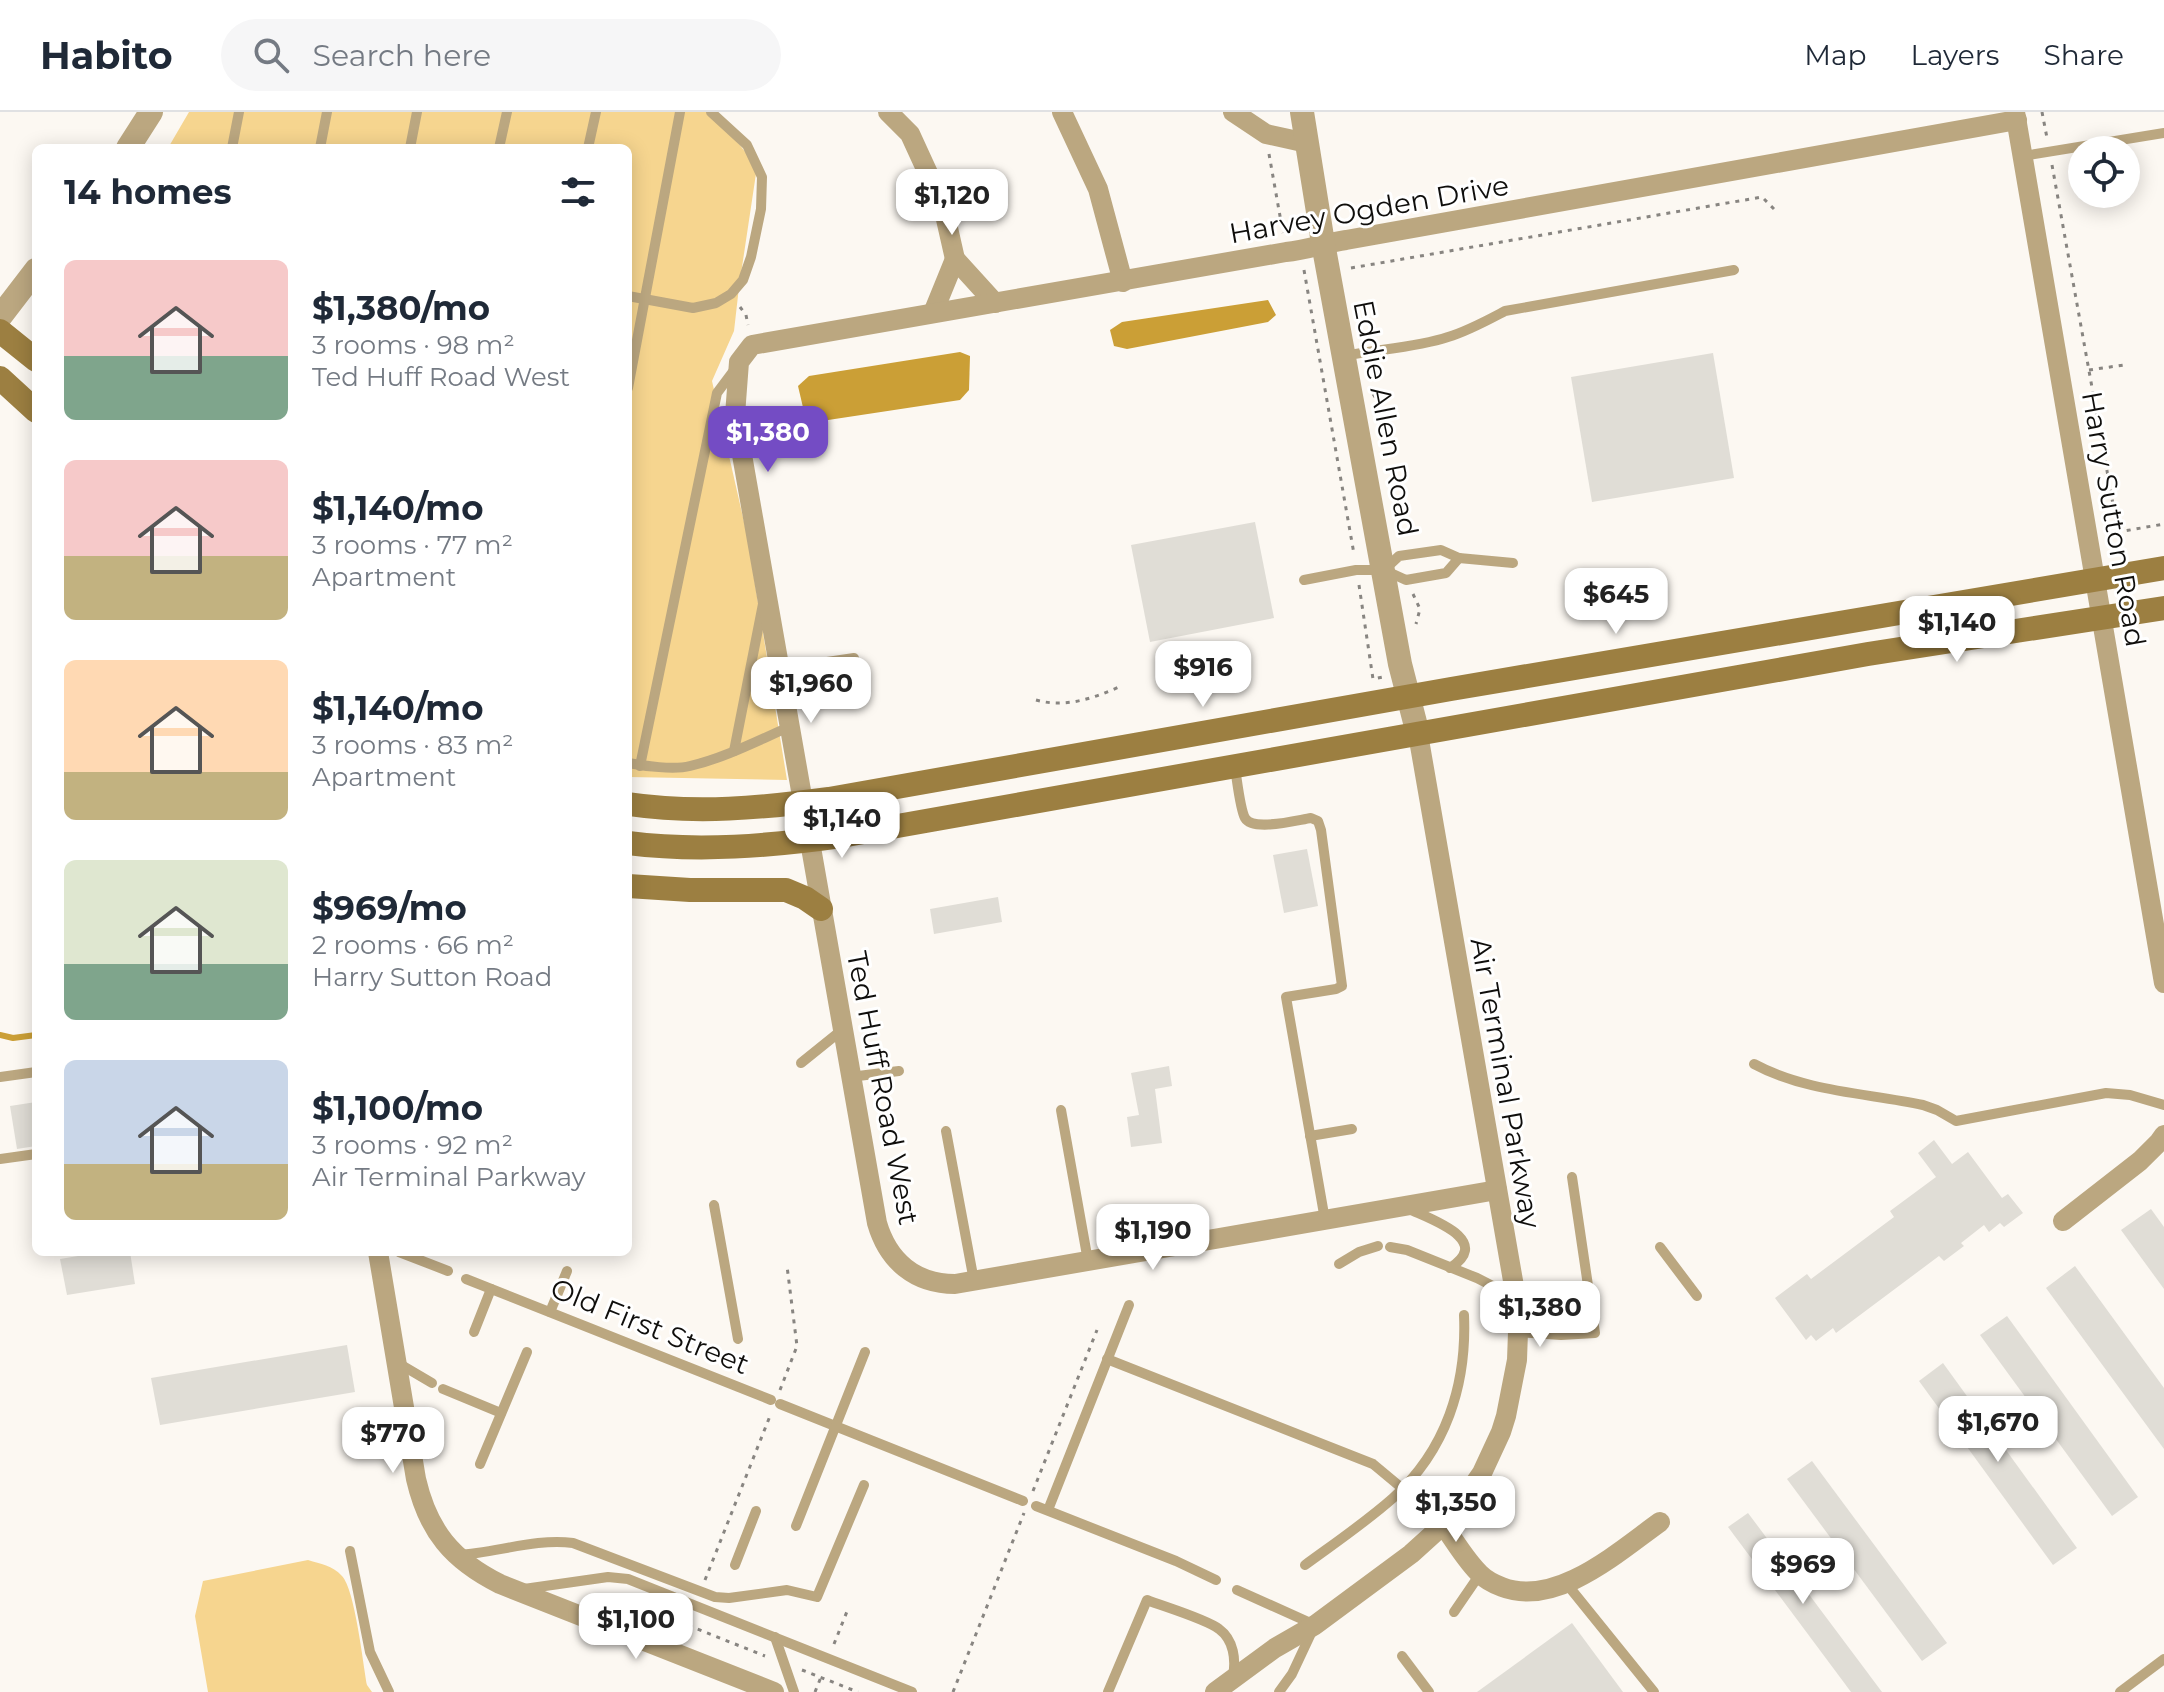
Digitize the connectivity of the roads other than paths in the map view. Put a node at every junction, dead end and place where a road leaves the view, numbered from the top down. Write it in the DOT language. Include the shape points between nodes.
graph roads {
  1 [pos="151,112"];
  2 [pos="239,112"];
  3 [pos="327,112"];
  4 [pos="417,112"];
  5 [pos="507,112"];
  6 [pos="596,112"];
  7 [pos="680,112"];
  8 [pos="711,112"];
  9 [pos="888,112"];
  10 [pos="1062,112"];
  11 [pos="1233,112"];
  12 [pos="1302,112"];
  13 [pos="2016,116"];
  14 [pos="2164,133"];
  15 [pos="1307,143"];
  16 [pos="131,144"];
  17 [pos="233,144"];
  18 [pos="321,144"];
  19 [pos="411,144"];
  20 [pos="500,144"];
  21 [pos="589,144"];
  22 [pos="2023,156"];
  23 [pos="1314,247"];
  24 [pos="955,259"];
  25 [pos="1734,270"];
  26 [pos="32,275"];
  27 [pos="1123,282"];
  28 [pos="632,297"];
  29 [pos="646,300"];
  30 [pos="995,303"];
  31 [pos="933,313"];
  32 [pos="0,317"];
  33 [pos="0,331"];
  34 [pos="1344,356"];
  35 [pos="32,357"];
  36 [pos="739,362"];
  37 [pos="632,368"];
  38 [pos="0,378"];
  39 [pos="32,407"];
  40 [pos="1459,558"];
  41 [pos="1513,563"];
  42 [pos="2164,568"];
  43 [pos="1395,575"];
  44 [pos="2094,578"];
  45 [pos="1304,580"];
  46 [pos="766,586"];
  47 [pos="2164,608"];
  48 [pos="2102,616"];
  49 [pos="854,658"];
  50 [pos="780,669"];
  51 [pos="1407,698"];
  52 [pos="789,727"];
  53 [pos="1418,734"];
  54 [pos="734,751"];
  55 [pos="632,764"];
  56 [pos="640,766"];
  57 [pos="1234,766"];
  58 [pos="802,802"];
  59 [pos="632,804"];
  60 [pos="809,840"];
  61 [pos="632,843"];
  62 [pos="632,886"];
  63 [pos="2157,897"];
  64 [pos="821,909"];
  65 [pos="2164,983"];
  66 [pos="842,1030"];
  67 [pos="801,1063"];
  68 [pos="1754,1064"];
  69 [pos="899,1071"];
  70 [pos="32,1073"];
  71 [pos="0,1077"];
  72 [pos="850,1077"];
  73 [pos="2164,1105"];
  74 [pos="1061,1110"];
  75 [pos="1352,1129"];
  76 [pos="946,1131"];
  77 [pos="2164,1135"];
  78 [pos="1310,1136"];
  79 [pos="32,1155"];
  80 [pos="0,1159"];
  81 [pos="1572,1177"];
  82 [pos="1497,1190"];
  83 [pos="714,1205"];
  84 [pos="1403,1206"];
  85 [pos="1325,1220"];
  86 [pos="2063,1221"];
  87 [pos="1160,1224"];
  88 [pos="1378,1246"];
  89 [pos="1390,1247"];
  90 [pos="1660,1247"];
  91 [pos="1165,1248"];
  92 [pos="379,1256"];
  93 [pos="409,1256"];
  94 [pos="1088,1261"];
  95 [pos="1339,1264"];
  96 [pos="1450,1268"];
  97 [pos="448,1271"];
  98 [pos="567,1271"];
  99 [pos="466,1279"];
  100 [pos="974,1281"];
  101 [pos="491,1289"];
  102 [pos="1697,1296"];
  103 [pos="1516,1298"];
  104 [pos="1129,1305"];
  105 [pos="550,1312"];
  106 [pos="1464,1315"];
  107 [pos="474,1332"];
  108 [pos="1518,1332"];
  109 [pos="738,1339"];
  110 [pos="527,1352"];
  111 [pos="865,1352"];
  112 [pos="1107,1359"];
  113 [pos="396,1362"];
  114 [pos="432,1383"];
  115 [pos="443,1389"];
  116 [pos="501,1413"];
  117 [pos="836,1426"];
  118 [pos="480,1464"];
  119 [pos="864,1485"];
  120 [pos="1405,1490"];
  121 [pos="1023,1501"];
  122 [pos="1036,1506"];
  123 [pos="1048,1510"];
  124 [pos="756,1511"];
  125 [pos="1438,1521"];
  126 [pos="1660,1522"];
  127 [pos="796,1526"];
  128 [pos="350,1551"];
  129 [pos="456,1555"];
  130 [pos="735,1565"];
  131 [pos="1305,1565"];
  132 [pos="1480,1574"];
  133 [pos="1216,1580"];
  134 [pos="1566,1583"];
  135 [pos="515,1590"];
  136 [pos="1237,1590"];
  137 [pos="1454,1612"];
  138 [pos="1315,1625"];
  139 [pos="775,1637"];
  140 [pos="1402,1656"];
  141 [pos="2164,1659"];
  142 [pos="1233,1678"];
  143 [pos="389,1692"];
  144 [pos="774,1692"];
  145 [pos="794,1692"];
  146 [pos="912,1692"];
  147 [pos="1108,1692"];
  148 [pos="1215,1692"];
  149 [pos="1279,1692"];
  150 [pos="1429,1692"];
  151 [pos="1654,1692"];
  152 [pos="2120,1692"];
  1 -- 16 [label="street"];
  2 -- 17 [label="lane"];
  3 -- 18 [label="lane"];
  4 -- 19 [label="lane"];
  5 -- 20 [label="lane"];
  6 -- 21 [label="lane"];
  7 -- 29 [label="lane"];
  8 -- 29 [label="lane" via="747,145 762,177 751,257 743,280 716,303 693,308"];
  9 -- 24 [label="street" via="910,134 943,206"];
  10 -- 27 [label="street" via="1098,189"];
  11 -- 15 [label="street" via="1266,134"];
  12 -- 15 [label="street, Eddie Allen Road"];
  13 -- 22 [label="street, Harry Sutton Road"];
  13 -- 23 [label="street, Harvey Ogden Drive"];
  14 -- 22 [label="lane"];
  15 -- 23 [label="street, Eddie Allen Road"];
  22 -- 44 [label="street, Harry Sutton Road"];
  23 -- 27 [label="street, Harvey Ogden Drive"];
  23 -- 34 [label="street, Eddie Allen Road"];
  24 -- 30 [label="street"];
  24 -- 31 [label="street"];
  25 -- 34 [label="lane" via="1505,311 1447,338"];
  26 -- 32 [label="street"];
  27 -- 30 [label="street, Harvey Ogden Drive"];
  28 -- 29 [label="lane"];
  29 -- 37 [label="lane"];
  30 -- 31 [label="street, Harvey Ogden Drive"];
  31 -- 36 [label="street, Harvey Ogden Drive" via="752,345"];
  33 -- 35 [label="main road"];
  34 -- 43 [label="street, Eddie Allen Road"];
  36 -- 46 [label="street, Ted Huff Road West" via="735,415"];
  36 -- 56 [label="lane" via="717,393"];
  38 -- 39 [label="main road"];
  40 -- 41 [label="lane"];
  40 -- 43 [label="lane" via="1446,573"];
  40 -- 43 [label="lane" via="1441,550 1399,556"];
  42 -- 44 [label="main road"];
  43 -- 45 [label="lane" via="1356,570"];
  43 -- 51 [label="street, Eddie Allen Road"];
  44 -- 48 [label="street, Harry Sutton Road"];
  44 -- 51 [label="main road"];
  46 -- 50 [label="street, Ted Huff Road West"];
  46 -- 54 [label="lane"];
  47 -- 48 [label="main road"];
  48 -- 53 [label="main road"];
  48 -- 63 [label="street, Harry Sutton Road"];
  49 -- 50 [label="lane"];
  50 -- 52 [label="street, Ted Huff Road West"];
  51 -- 53 [label="street, Eddie Allen Road"];
  51 -- 58 [label="main road"];
  52 -- 54 [label="lane"];
  52 -- 58 [label="street, Ted Huff Road West"];
  53 -- 57 [label="main road"];
  53 -- 82 [label="street, Air Terminal Parkway"];
  54 -- 56 [label="lane" via="687,767"];
  55 -- 56 [label="lane"];
  57 -- 60 [label="main road"];
  57 -- 78 [label="lane" via="1245,818 1252,824 1311,818 1321,830 1342,986 1286,997"];
  58 -- 59 [label="main road" via="724,810"];
  58 -- 60 [label="street, Ted Huff Road West"];
  60 -- 61 [label="main road" via="714,847"];
  60 -- 64 [label="street, Ted Huff Road West"];
  62 -- 64 [label="main road" via="786,890"];
  63 -- 65 [label="street, Harry Sutton Road"];
  64 -- 66 [label="street, Ted Huff Road West"];
  66 -- 67 [label="lane"];
  66 -- 72 [label="street, Ted Huff Road West"];
  68 -- 73 [label="lane" via="1793,1081 1923,1105 1956,1121 2106,1093"];
  69 -- 72 [label="lane"];
  70 -- 71 [label="lane"];
  72 -- 100 [label="street, Ted Huff Road West" via="885,1244 897,1262 926,1280"];
  74 -- 94 [label="lane"];
  75 -- 78 [label="lane"];
  76 -- 100 [label="lane"];
  77 -- 86 [label="street" via="2140,1161"];
  78 -- 85 [label="lane"];
  79 -- 80 [label="lane"];
  81 -- 108 [label="lane" via="1595,1333"];
  82 -- 84 [label="street, Ted Huff Road West"];
  82 -- 103 [label="street, Air Terminal Parkway"];
  83 -- 109 [label="lane"];
  84 -- 85 [label="street, Ted Huff Road West"];
  84 -- 96 [label="lane" via="1463,1239 1463,1256"];
  85 -- 91 [label="street, Ted Huff Road West"];
  87 -- 91 [label="lane"];
  88 -- 95 [label="lane"];
  89 -- 96 [label="lane"];
  90 -- 102 [label="lane"];
  91 -- 94 [label="street, Ted Huff Road West"];
  92 -- 113 [label="street"];
  93 -- 97 [label="lane"];
  94 -- 100 [label="street, Ted Huff Road West"];
  96 -- 103 [label="lane"];
  98 -- 105 [label="lane"];
  99 -- 101 [label="lane, Old First Street"];
  101 -- 105 [label="lane, Old First Street"];
  101 -- 107 [label="lane"];
  103 -- 108 [label="street, Air Terminal Parkway"];
  104 -- 112 [label="lane"];
  105 -- 117 [label="lane, Old First Street"];
  106 -- 120 [label="lane" via="1463,1365 1455,1400 1432,1451"];
  108 -- 125 [label="street, Air Terminal Parkway" via="1501,1432 1482,1473"];
  110 -- 116 [label="lane"];
  111 -- 117 [label="lane"];
  112 -- 120 [label="lane" via="1373,1464"];
  112 -- 123 [label="lane"];
  113 -- 114 [label="lane"];
  113 -- 129 [label="street" via="421,1501 435,1531"];
  115 -- 116 [label="lane"];
  116 -- 118 [label="lane"];
  117 -- 121 [label="lane, Old First Street"];
  117 -- 127 [label="lane"];
  119 -- 129 [label="lane" via="817,1597 787,1590 715,1597 565,1542"];
  120 -- 125 [label="lane" via="1424,1515"];
  120 -- 131 [label="lane"];
  122 -- 123 [label="lane"];
  123 -- 133 [label="lane"];
  124 -- 130 [label="lane"];
  125 -- 132 [label="street"];
  125 -- 138 [label="street, Air Terminal Parkway" via="1411,1554"];
  126 -- 134 [label="street"];
  128 -- 143 [label="lane" via="370,1652"];
  129 -- 135 [label="street"];
  132 -- 134 [label="street" via="1523,1592"];
  132 -- 137 [label="lane"];
  134 -- 151 [label="lane"];
  135 -- 139 [label="lane" via="618,1577"];
  135 -- 144 [label="street"];
  136 -- 138 [label="lane"];
  138 -- 142 [label="street, Air Terminal Parkway"];
  138 -- 149 [label="lane"];
  139 -- 145 [label="lane"];
  139 -- 146 [label="lane"];
  140 -- 150 [label="lane"];
  141 -- 152 [label="lane"];
  142 -- 147 [label="lane" via="1236,1661 1220,1630 1147,1600"];
  142 -- 148 [label="street, Air Terminal Parkway"];
}
